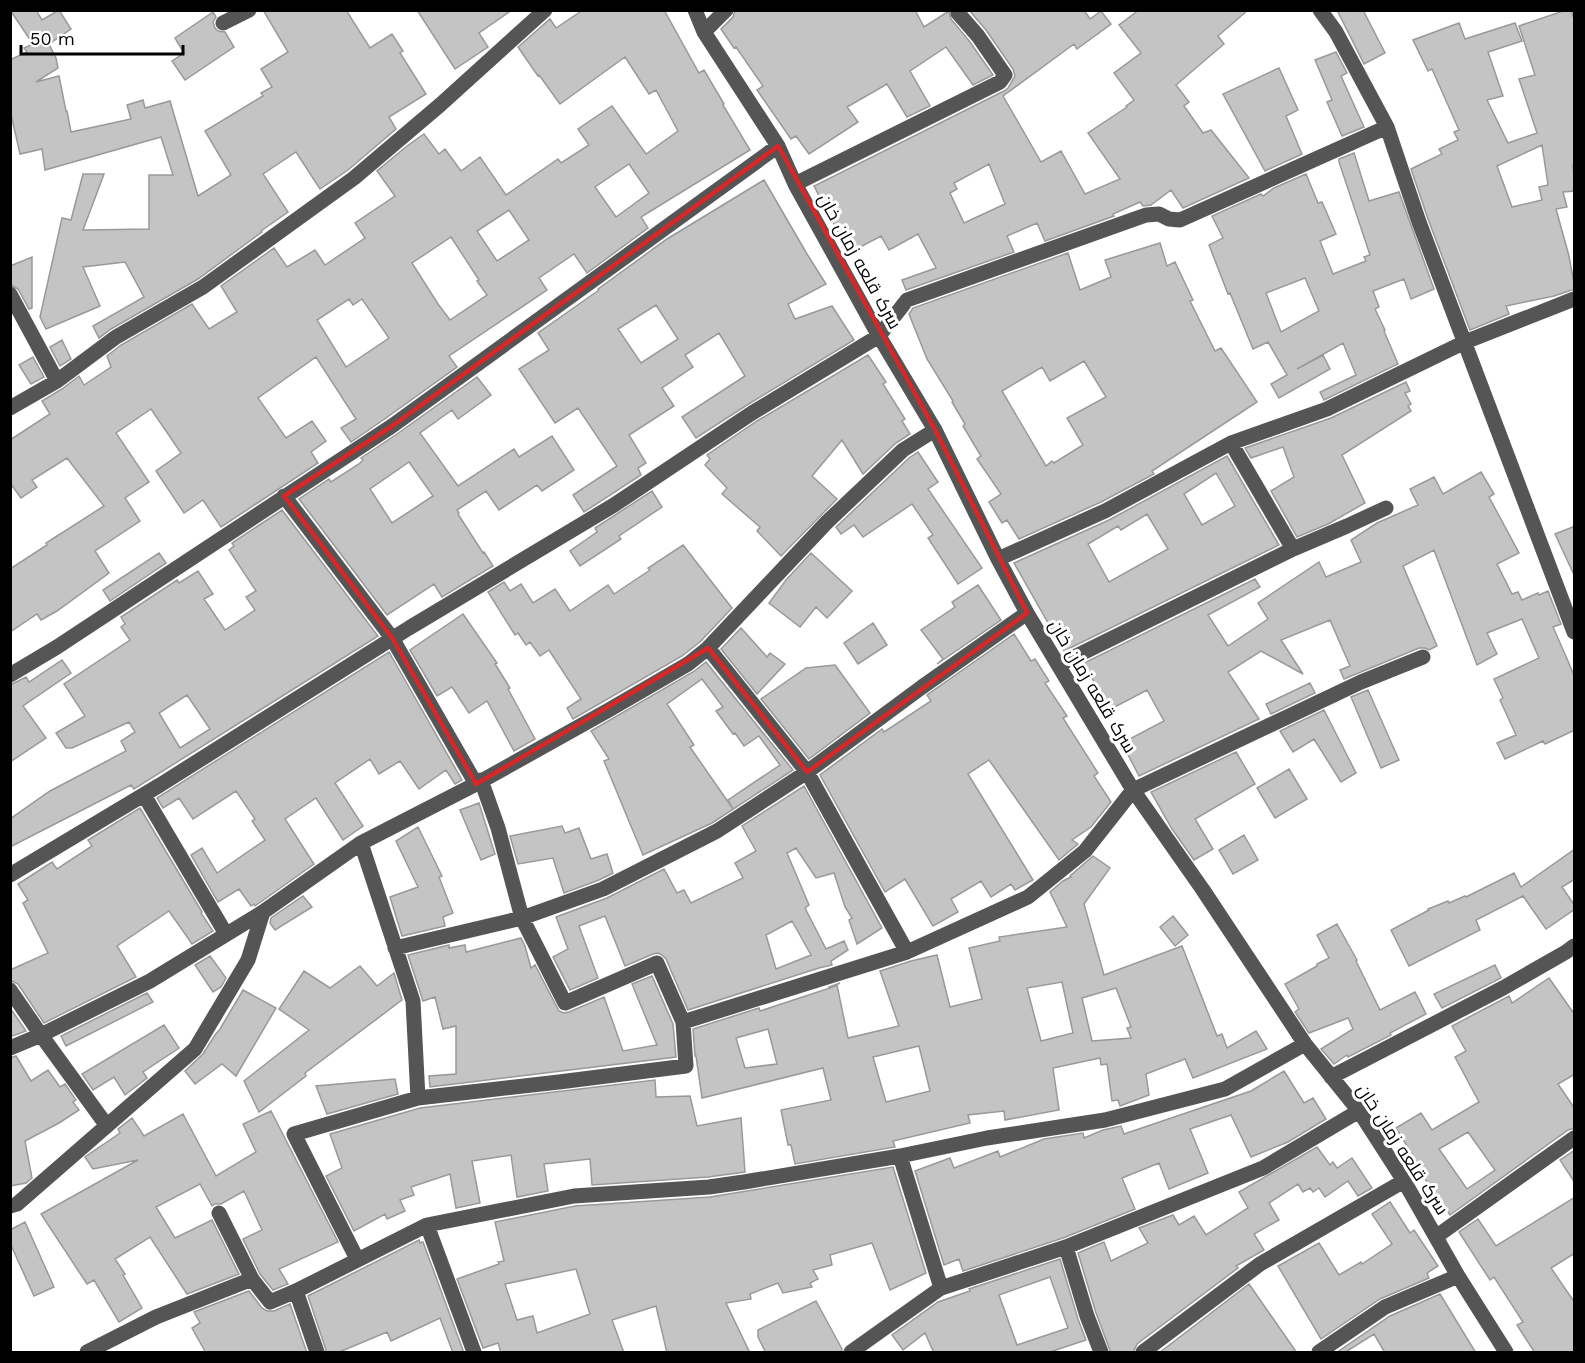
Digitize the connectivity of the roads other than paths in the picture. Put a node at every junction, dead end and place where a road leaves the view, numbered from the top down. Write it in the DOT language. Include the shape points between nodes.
graph roads {
  1 [pos="249,10"];
  2 [pos="545,10"];
  3 [pos="695,10"];
  4 [pos="726,10"];
  5 [pos="960,10"];
  6 [pos="1320,11"];
  7 [pos="223,23"];
  8 [pos="704,32"];
  9 [pos="1387,126"];
  10 [pos="778,146"];
  11 [pos="795,184"];
  12 [pos="10,294"];
  13 [pos="1575,299"];
  14 [pos="879,336"];
  15 [pos="1465,342"];
  16 [pos="57,381"];
  17 [pos="10,408"];
  18 [pos="935,430"];
  19 [pos="1231,443"];
  20 [pos="284,496"];
  21 [pos="1386,508"];
  22 [pos="1293,549"];
  23 [pos="998,559"];
  24 [pos="1027,613"];
  25 [pos="1575,632"];
  26 [pos="392,638"];
  27 [pos="708,648"];
  28 [pos="1423,657"];
  29 [pos="1058,665"];
  30 [pos="10,675"];
  31 [pos="807,772"];
  32 [pos="479,782"];
  33 [pos="1132,790"];
  34 [pos="144,795"];
  35 [pos="361,843"];
  36 [pos="10,875"];
  37 [pos="263,912"];
  38 [pos="522,918"];
  39 [pos="226,934"];
  40 [pos="1575,946"];
  41 [pos="395,948"];
  42 [pos="907,952"];
  43 [pos="10,990"];
  44 [pos="683,1022"];
  45 [pos="40,1035"];
  46 [pos="1305,1044"];
  47 [pos="10,1048"];
  48 [pos="1331,1077"];
  49 [pos="418,1098"];
  50 [pos="1359,1111"];
  51 [pos="107,1126"];
  52 [pos="1575,1138"];
  53 [pos="900,1156"];
  54 [pos="1404,1181"];
  55 [pos="10,1206"];
  56 [pos="219,1213"];
  57 [pos="426,1226"];
  58 [pos="1437,1236"];
  59 [pos="1066,1247"];
  60 [pos="357,1259"];
  61 [pos="1458,1276"];
  62 [pos="252,1279"];
  63 [pos="941,1288"];
  64 [pos="296,1291"];
  65 [pos="87,1353"];
  66 [pos="317,1353"];
  67 [pos="474,1353"];
  68 [pos="851,1353"];
  69 [pos="1101,1353"];
  70 [pos="1143,1353"];
  71 [pos="1318,1353"];
  72 [pos="1506,1353"];
  1 -- 7 [label="street"];
  2 -- 16 [label="street" via="354,178 203,287 116,338"];
  3 -- 8 [label="street, سرک قلعه زمان خان"];
  4 -- 8 [label="street"];
  5 -- 11 [label="street" via="958,13 1005,75 1000,82"];
  6 -- 9 [label="street" via="1336,32"];
  8 -- 10 [label="street, سرک قلعه زمان خان"];
  9 -- 14 [label="street" via="1180,220 1146,215 907,300"];
  9 -- 15 [label="street"];
  10 -- 11 [label="street, سرک قلعه زمان خان"];
  10 -- 20 [label="street" via="392,426"];
  11 -- 14 [label="street, سرک قلعه زمان خان"];
  12 -- 16 [label="street"];
  13 -- 15 [label="street"];
  14 -- 18 [label="street, سرک قلعه زمان خان"];
  14 -- 26 [label="street" via="752,413 614,505"];
  15 -- 19 [label="street" via="1327,409"];
  15 -- 25 [label="street"];
  16 -- 17 [label="street"];
  18 -- 23 [label="street, سرک قلعه زمان خان"];
  18 -- 27 [label="street" via="903,450 836,514"];
  19 -- 22 [label="street"];
  19 -- 23 [label="street" via="1105,511"];
  20 -- 26 [label="street"];
  20 -- 30 [label="street"];
  21 -- 22 [label="street"];
  22 -- 29 [label="street"];
  23 -- 24 [label="street, سرک قلعه زمان خان"];
  24 -- 29 [label="street, سرک قلعه زمان خان"];
  24 -- 31 [label="street"];
  26 -- 32 [label="street"];
  26 -- 34 [label="street"];
  27 -- 31 [label="street"];
  27 -- 32 [label="street" via="688,664"];
  28 -- 33 [label="street" via="1361,682"];
  29 -- 33 [label="street, سرک قلعه زمان خان"];
  31 -- 38 [label="street" via="717,831 603,889"];
  31 -- 42 [label="street"];
  32 -- 35 [label="street"];
  32 -- 38 [label="street" via="498,828"];
  33 -- 42 [label="street" via="1085,851 1028,897"];
  33 -- 46 [label="street, سرک قلعه زمان خان"];
  34 -- 36 [label="street"];
  34 -- 39 [label="street"];
  35 -- 37 [label="street"];
  35 -- 41 [label="street"];
  37 -- 39 [label="street"];
  37 -- 51 [label="street" via="248,960 195,1049"];
  38 -- 41 [label="street"];
  38 -- 44 [label="street" via="565,1003 657,963"];
  39 -- 45 [label="street" via="150,981"];
  40 -- 48 [label="street"];
  41 -- 49 [label="street" via="412,1001"];
  42 -- 44 [label="street"];
  43 -- 45 [label="street"];
  44 -- 49 [label="street" via="686,1066"];
  45 -- 47 [label="street"];
  45 -- 51 [label="street"];
  46 -- 48 [label="street, سرک قلعه زمان خان"];
  46 -- 53 [label="street" via="1225,1089 1104,1120"];
  48 -- 50 [label="street, سرک قلعه زمان خان"];
  49 -- 60 [label="street" via="294,1134"];
  50 -- 54 [label="street, سرک قلعه زمان خان"];
  50 -- 59 [label="street" via="1263,1168"];
  51 -- 55 [label="street" via="18,1204"];
  52 -- 58 [label="street"];
  53 -- 57 [label="street" via="721,1185 574,1196"];
  53 -- 63 [label="street"];
  54 -- 58 [label="street, سرک قلعه زمان خان"];
  54 -- 70 [label="street" via="1260,1264"];
  56 -- 62 [label="street"];
  57 -- 60 [label="street"];
  57 -- 67 [label="street"];
  58 -- 61 [label="street, سرک قلعه زمان خان"];
  59 -- 63 [label="street"];
  59 -- 69 [label="street"];
  60 -- 64 [label="street"];
  61 -- 71 [label="street" via="1385,1307"];
  61 -- 72 [label="street, سرک قلعه زمان خان"];
  62 -- 64 [label="street" via="270,1302"];
  62 -- 65 [label="street" via="156,1317"];
  63 -- 68 [label="street"];
  64 -- 66 [label="street"];
}
